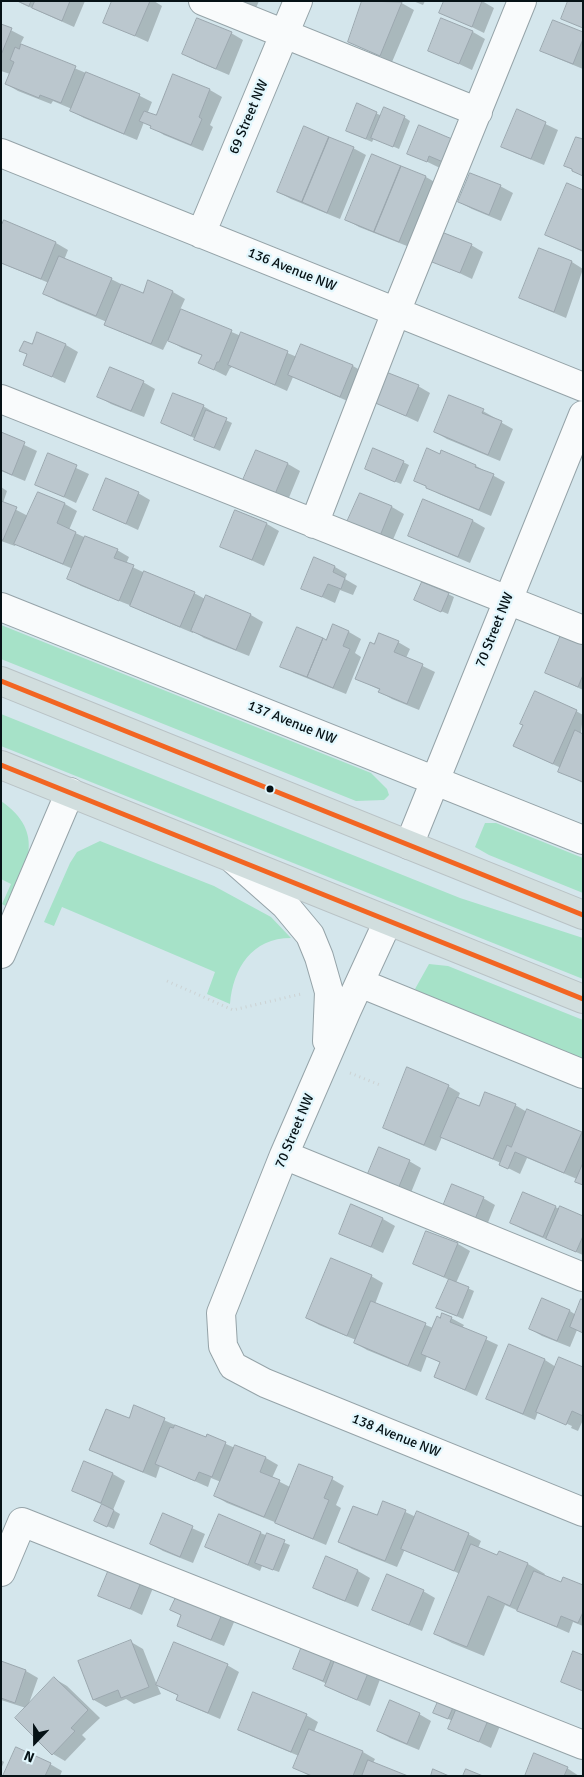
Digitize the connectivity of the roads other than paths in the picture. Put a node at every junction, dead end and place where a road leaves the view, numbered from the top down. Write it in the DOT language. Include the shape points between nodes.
graph roads {
  1 [pos="203,1"];
  2 [pos="298,1"];
  3 [pos="522,1"];
  4 [pos="284,34"];
  5 [pos="478,112"];
  6 [pos="1,153"];
  7 [pos="201,234"];
  8 [pos="396,312"];
  9 [pos="583,387"];
  10 [pos="1,399"];
  11 [pos="583,415"];
  12 [pos="314,524"];
  13 [pos="507,600"];
  14 [pos="1,607"];
  15 [pos="583,630"];
  16 [pos="1,681"];
  17 [pos="1,764"];
  18 [pos="435,780"];
  19 [pos="70,792"];
  20 [pos="583,840"];
  21 [pos="409,845"];
  22 [pos="229,855"];
  23 [pos="583,915"];
  24 [pos="388,921"];
  25 [pos="1,954"];
  26 [pos="360,983"];
  27 [pos="583,999"];
  28 [pos="326,1058"];
  29 [pos="583,1074"];
  30 [pos="284,1155"];
  31 [pos="583,1278"];
  32 [pos="223,1346"];
  33 [pos="583,1512"];
  34 [pos="1,1572"];
  35 [pos="583,1745"];
  1 -- 4 [label="street"];
  2 -- 4 [label="street, 69 Street NW"];
  3 -- 5 [label="street"];
  4 -- 5 [label="street"];
  4 -- 7 [label="street, 69 Street NW"];
  5 -- 8 [label="street"];
  6 -- 7 [label="street, 136 Avenue NW"];
  7 -- 8 [label="street, 136 Avenue NW"];
  8 -- 9 [label="street, 136 Avenue NW"];
  8 -- 12 [label="street"];
  10 -- 12 [label="street"];
  11 -- 13 [label="street, 70 Street NW"];
  12 -- 13 [label="street"];
  13 -- 15 [label="street"];
  13 -- 18 [label="street, 70 Street NW"];
  14 -- 18 [label="street, 137 Avenue NW"];
  16 -- 21 [label="main road"];
  17 -- 19 [label="main road"];
  18 -- 20 [label="street, 137 Avenue NW"];
  18 -- 21 [label="street, 70 Street NW"];
  19 -- 22 [label="main road"];
  19 -- 25 [label="street"];
  21 -- 23 [label="main road"];
  22 -- 24 [label="main road"];
  22 -- 28 [label="street" via="285,905 310,935 329,992"];
  24 -- 26 [label="street, 70 Street NW"];
  24 -- 27 [label="main road"];
  26 -- 28 [label="street, 70 Street NW"];
  26 -- 29 [label="street"];
  28 -- 30 [label="street, 70 Street NW"];
  30 -- 31 [label="street"];
  30 -- 32 [label="street, 70 Street NW" via="221,1313"];
  32 -- 33 [label="street, 138 Avenue NW" via="232,1366 265,1383"];
  34 -- 35 [label="street" via="22,1522"];
}
